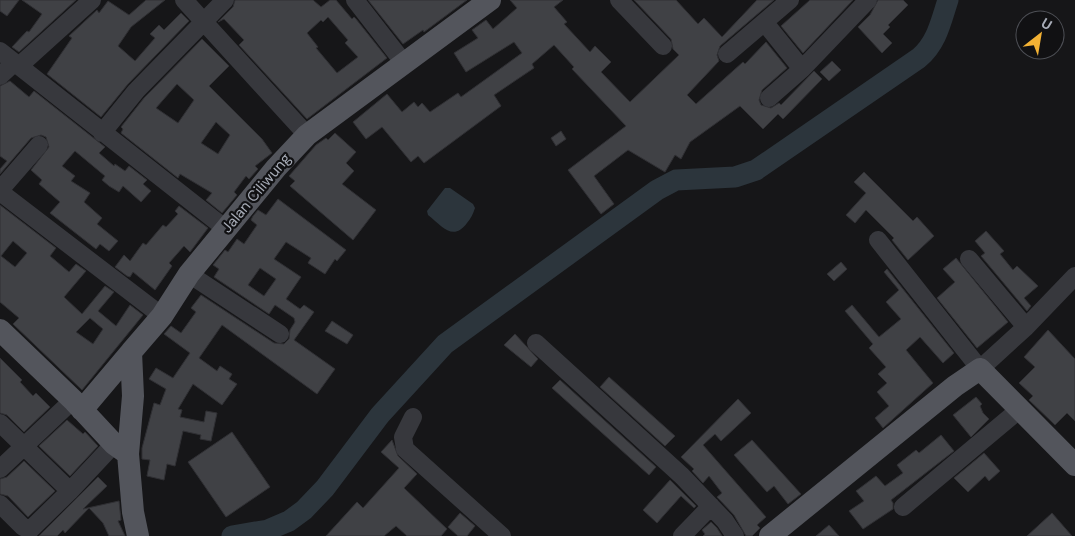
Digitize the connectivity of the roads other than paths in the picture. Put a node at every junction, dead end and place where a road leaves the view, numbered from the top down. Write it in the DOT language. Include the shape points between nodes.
graph roads {
  1 [pos="92,0"];
  2 [pos="184,0"];
  3 [pos="225,0"];
  4 [pos="355,0"];
  5 [pos="490,0"];
  6 [pos="620,0"];
  7 [pos="790,0"];
  8 [pos="859,3"];
  9 [pos="205,21"];
  10 [pos="765,23"];
  11 [pos="663,46"];
  12 [pos="0,51"];
  13 [pos="727,54"];
  14 [pos="404,63"];
  15 [pos="16,65"];
  16 [pos="802,69"];
  17 [pos="0,76"];
  18 [pos="769,98"];
  19 [pos="102,133"];
  20 [pos="306,135"];
  21 [pos="39,146"];
  22 [pos="0,191"];
  23 [pos="226,229"];
  24 [pos="878,240"];
  25 [pos="969,259"];
  26 [pos="190,274"];
  27 [pos="1075,276"];
  28 [pos="162,316"];
  29 [pos="1026,327"];
  30 [pos="0,330"];
  31 [pos="280,334"];
  32 [pos="536,343"];
  33 [pos="131,352"];
  34 [pos="980,369"];
  35 [pos="78,405"];
  36 [pos="1020,409"];
  37 [pos="414,417"];
  38 [pos="0,423"];
  39 [pos="24,446"];
  40 [pos="121,449"];
  41 [pos="1075,465"];
  42 [pos="0,469"];
  43 [pos="70,491"];
  44 [pos="0,504"];
  45 [pos="711,506"];
  46 [pos="903,507"];
  47 [pos="138,536"];
  48 [pos="502,536"];
  49 [pos="682,536"];
  50 [pos="735,536"];
  51 [pos="770,536"];
  1 -- 15 [label="street"];
  2 -- 9 [label="street"];
  3 -- 9 [label="street"];
  4 -- 14 [label="street"];
  5 -- 14 [label="main road, Jalan Ciliwung"];
  6 -- 11 [label="street"];
  7 -- 10 [label="street"];
  8 -- 16 [label="street"];
  9 -- 19 [label="street" via="136,91"];
  9 -- 20 [label="street"];
  10 -- 13 [label="street"];
  10 -- 16 [label="street"];
  12 -- 15 [label="street"];
  14 -- 20 [label="main road, Jalan Ciliwung"];
  15 -- 17 [label="street"];
  15 -- 19 [label="street"];
  16 -- 18 [label="street"];
  19 -- 23 [label="street"];
  20 -- 23 [label="main road, Jalan Ciliwung"];
  21 -- 22 [label="street"];
  22 -- 28 [label="street"];
  23 -- 26 [label="main road, Jalan Ciliwung"];
  24 -- 34 [label="street"];
  25 -- 29 [label="street"];
  26 -- 28 [label="main road, Jalan Ciliwung"];
  26 -- 31 [label="street"];
  27 -- 29 [label="street"];
  28 -- 33 [label="main road, Jalan Ciliwung"];
  29 -- 34 [label="street"];
  30 -- 35 [label="main road"];
  32 -- 45 [label="street"];
  33 -- 35 [label="main road, Jalan Ciliwung"];
  33 -- 40 [label="main road" via="133,396"];
  34 -- 36 [label="main road"];
  34 -- 51 [label="main road"];
  35 -- 39 [label="street"];
  35 -- 40 [label="main road"];
  36 -- 41 [label="main road"];
  36 -- 46 [label="street"];
  37 -- 48 [label="street" via="403,437 405,449"];
  38 -- 39 [label="street"];
  39 -- 42 [label="street"];
  39 -- 43 [label="street"];
  40 -- 43 [label="street"];
  40 -- 47 [label="main road"];
  43 -- 44 [label="street" via="30,530"];
  45 -- 49 [label="street"];
  45 -- 50 [label="street"];
}
